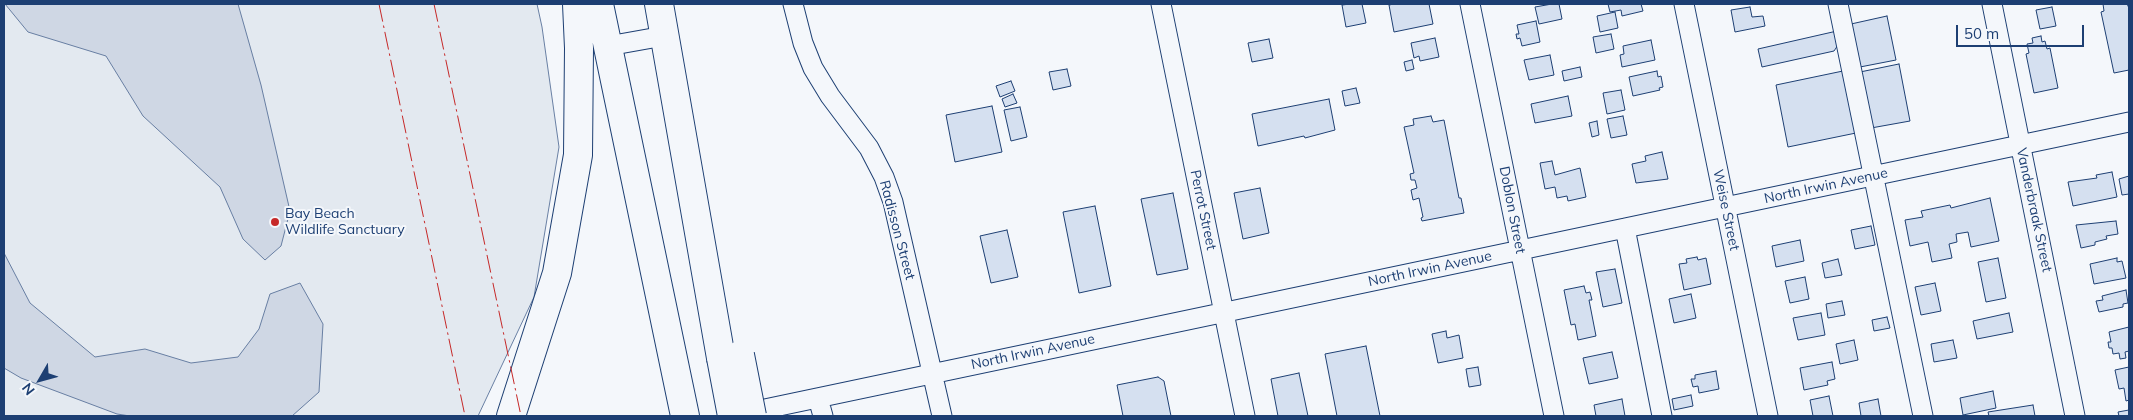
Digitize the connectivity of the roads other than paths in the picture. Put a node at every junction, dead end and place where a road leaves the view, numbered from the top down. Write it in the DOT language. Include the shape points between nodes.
graph roads {
  1 [pos="577,4"];
  2 [pos="599,4"];
  3 [pos="658,4"];
  4 [pos="793,4"];
  5 [pos="1161,4"];
  6 [pos="1470,4"];
  7 [pos="1684,4"];
  8 [pos="1838,4"];
  9 [pos="1992,4"];
  10 [pos="664,36"];
  11 [pos="608,46"];
  12 [pos="2129,122"];
  13 [pos="2020,145"];
  14 [pos="1873,176"];
  15 [pos="1725,207"];
  16 [pos="1625,228"];
  17 [pos="1520,250"];
  18 [pos="1224,312"];
  19 [pos="731,356"];
  20 [pos="933,374"];
  21 [pos="818,398"];
  22 [pos="511,416"];
  23 [pos="684,416"];
  24 [pos="731,416"];
  25 [pos="752,416"];
  26 [pos="823,416"];
  27 [pos="942,416"];
  28 [pos="1245,416"];
  29 [pos="1554,416"];
  30 [pos="1662,416"];
  31 [pos="1768,416"];
  32 [pos="1924,416"];
  33 [pos="2076,416"];
  1 -- 22 [label="highway" via="578,155 557,273"];
  2 -- 11 [label="highway"];
  3 -- 10 [label="highway"];
  4 -- 20 [label="street, Radisson Street" via="813,68 869,148 884,177 893,202"];
  5 -- 18 [label="street, Perrot Street"];
  6 -- 17 [label="street, Doblon Street"];
  7 -- 15 [label="street, Weise Street"];
  8 -- 14 [label="street"];
  9 -- 13 [label="street, Vanderbraak Street"];
  10 -- 11 [label="street"];
  10 -- 19 [label="highway"];
  11 -- 23 [label="highway"];
  12 -- 13 [label="street, North Irwin Avenue"];
  13 -- 14 [label="street, North Irwin Avenue"];
  13 -- 33 [label="street, Vanderbraak Street"];
  14 -- 15 [label="street, North Irwin Avenue"];
  14 -- 32 [label="street"];
  15 -- 16 [label="street, North Irwin Avenue"];
  15 -- 31 [label="street, Weise Street"];
  16 -- 17 [label="street, North Irwin Avenue"];
  16 -- 30 [label="street"];
  17 -- 18 [label="street, North Irwin Avenue"];
  17 -- 29 [label="street, Doblon Street"];
  18 -- 20 [label="street, North Irwin Avenue"];
  18 -- 28 [label="street, Perrot Street"];
  19 -- 24 [label="highway, bridge"];
  19 -- 25 [label="highway, bridge"];
  20 -- 21 [label="street, North Irwin Avenue"];
  20 -- 27 [label="street, Radisson Street"];
  21 -- 24 [label="street, North Irwin Avenue"];
  21 -- 26 [label="street"];
}
